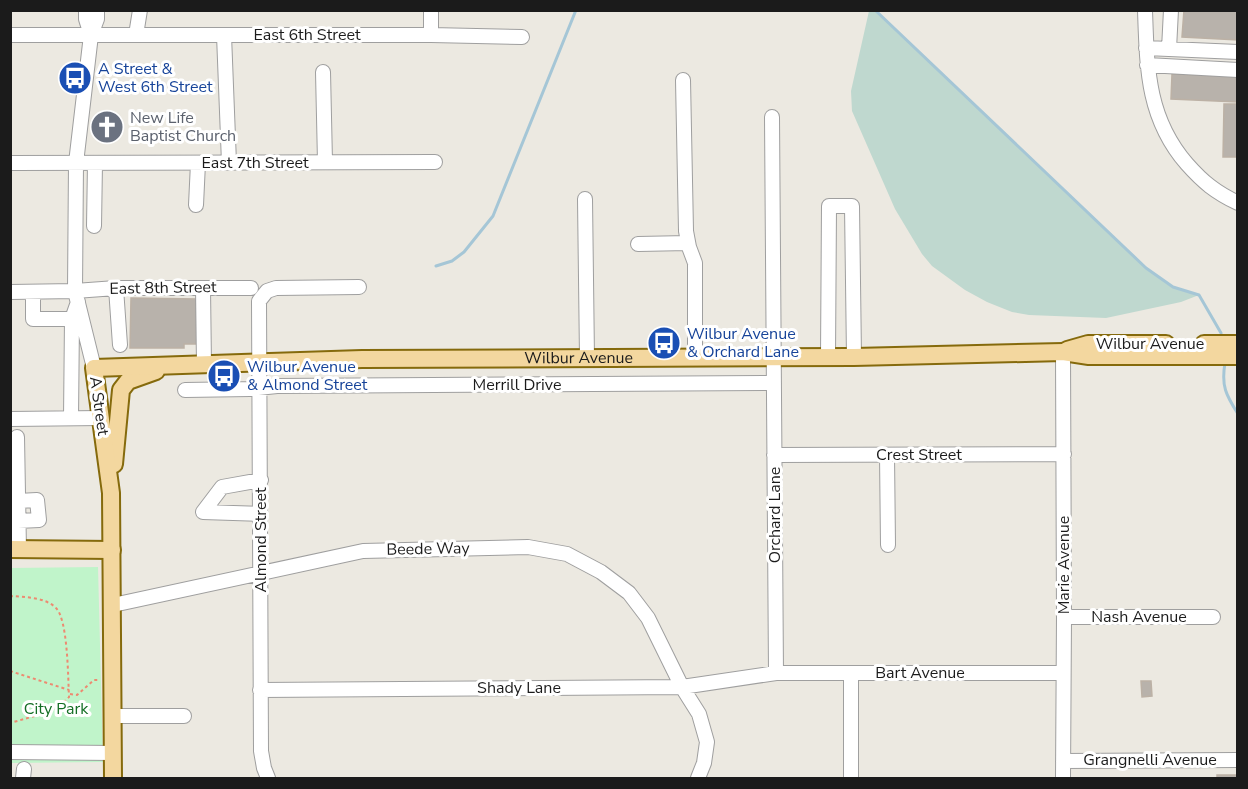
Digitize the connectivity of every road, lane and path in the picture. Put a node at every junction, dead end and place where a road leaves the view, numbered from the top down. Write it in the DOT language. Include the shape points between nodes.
graph roads {
  1 [pos="86,10"];
  2 [pos="97,10"];
  3 [pos="140,10"];
  4 [pos="431,10"];
  5 [pos="1145,10"];
  6 [pos="1171,10"];
  7 [pos="10,35"];
  8 [pos="91,35"];
  9 [pos="136,35"];
  10 [pos="224,35"];
  11 [pos="431,35"];
  12 [pos="522,37"];
  13 [pos="1146,48"];
  14 [pos="1169,49"];
  15 [pos="1238,52"];
  16 [pos="1147,65"];
  17 [pos="1238,70"];
  18 [pos="323,72"];
  19 [pos="683,80"];
  20 [pos="772,117"];
  21 [pos="325,162"];
  22 [pos="435,162"];
  23 [pos="198,163"];
  24 [pos="229,163"];
  25 [pos="10,164"];
  26 [pos="76,164"];
  27 [pos="95,164"];
  28 [pos="585,199"];
  29 [pos="1238,202"];
  30 [pos="196,205"];
  31 [pos="94,226"];
  32 [pos="688,243"];
  33 [pos="638,244"];
  34 [pos="359,287"];
  35 [pos="116,288"];
  36 [pos="203,288"];
  37 [pos="251,288"];
  38 [pos="10,292"];
  39 [pos="33,292"];
  40 [pos="76,297"];
  41 [pos="77,319"];
  42 [pos="1238,344"];
  43 [pos="120,345"];
  44 [pos="1063,352"];
  45 [pos="1238,356"];
  46 [pos="773,357"];
  47 [pos="828,357"];
  48 [pos="854,357"];
  49 [pos="587,358"];
  50 [pos="695,358"];
  51 [pos="260,363"];
  52 [pos="204,364"];
  53 [pos="177,365"];
  54 [pos="94,369"];
  55 [pos="774,384"];
  56 [pos="261,388"];
  57 [pos="185,390"];
  58 [pos="71,418"];
  59 [pos="101,418"];
  60 [pos="10,419"];
  61 [pos="17,436"];
  62 [pos="1064,454"];
  63 [pos="774,455"];
  64 [pos="887,455"];
  65 [pos="261,480"];
  66 [pos="111,493"];
  67 [pos="18,501"];
  68 [pos="261,514"];
  69 [pos="18,521"];
  70 [pos="888,545"];
  71 [pos="14,549"];
  72 [pos="112,550"];
  73 [pos="261,572"];
  74 [pos="10,596"];
  75 [pos="113,605"];
  76 [pos="1064,617"];
  77 [pos="1214,617"];
  78 [pos="10,671"];
  79 [pos="776,673"];
  80 [pos="851,673"];
  81 [pos="1063,673"];
  82 [pos="113,680"];
  83 [pos="682,687"];
  84 [pos="260,690"];
  85 [pos="69,692"];
  86 [pos="113,716"];
  87 [pos="184,716"];
  88 [pos="10,723"];
  89 [pos="10,752"];
  90 [pos="113,753"];
  91 [pos="1238,760"];
  92 [pos="1063,761"];
  93 [pos="113,778"];
  94 [pos="268,778"];
  95 [pos="698,778"];
  96 [pos="851,778"];
  97 [pos="1063,778"];
  1 -- 8 [label="street, A Street"];
  2 -- 8 [label="street, A Street" via="98,19"];
  3 -- 9 [label="street"];
  4 -- 11 [label="street"];
  5 -- 13 [label="street"];
  6 -- 14 [label="street"];
  7 -- 8 [label="street, East 6th Street"];
  8 -- 9 [label="street, East 6th Street"];
  8 -- 26 [label="street, A Street"];
  9 -- 10 [label="street, East 6th Street"];
  10 -- 11 [label="street, East 6th Street"];
  10 -- 24 [label="street"];
  11 -- 12 [label="street, East 6th Street"];
  13 -- 14 [label="street"];
  13 -- 16 [label="street"];
  14 -- 15 [label="street"];
  16 -- 17 [label="street"];
  16 -- 29 [label="street" via="1153,104 1173,148 1204,183"];
  18 -- 21 [label="street"];
  19 -- 32 [label="street"];
  20 -- 46 [label="street, Orchard Lane"];
  21 -- 22 [label="street, East 7th Street"];
  21 -- 24 [label="street, East 7th Street"];
  23 -- 24 [label="street, East 7th Street"];
  23 -- 27 [label="street, East 7th Street"];
  23 -- 30 [label="street"];
  25 -- 26 [label="street, East 7th Street"];
  26 -- 27 [label="street, East 7th Street"];
  26 -- 40 [label="street, A Street"];
  27 -- 31 [label="street"];
  28 -- 49 [label="street"];
  32 -- 33 [label="street"];
  32 -- 50 [label="street" via="695,263"];
  34 -- 51 [label="street, Almond Street" via="267,291 259,301"];
  35 -- 36 [label="street, East 8th Street"];
  35 -- 40 [label="street, East 8th Street"];
  35 -- 43 [label="street"];
  36 -- 37 [label="street, East 8th Street"];
  36 -- 52 [label="street"];
  38 -- 39 [label="street, East 8th Street"];
  39 -- 40 [label="street, East 8th Street"];
  39 -- 41 [label="street" via="33,319"];
  40 -- 41 [label="street, A Street"];
  41 -- 54 [label="street, A Street"];
  41 -- 58 [label="street"];
  42 -- 44 [label="main road, Wilbur Avenue" via="1088,345"];
  44 -- 45 [label="main road, Wilbur Avenue" via="1089,356"];
  44 -- 48 [label="main road, Wilbur Avenue"];
  44 -- 62 [label="street, Marie Avenue"];
  46 -- 47 [label="main road, Wilbur Avenue"];
  46 -- 50 [label="main road, Wilbur Avenue"];
  46 -- 55 [label="street, Orchard Lane"];
  47 -- 48 [label="main road, Wilbur Avenue"];
  47 -- 48 [label="street" via="829,206 852,206"];
  49 -- 50 [label="main road, Wilbur Avenue"];
  49 -- 51 [label="main road, Wilbur Avenue"];
  51 -- 52 [label="main road, Wilbur Avenue"];
  51 -- 56 [label="street, Almond Street"];
  52 -- 53 [label="main road, Wilbur Avenue"];
  53 -- 54 [label="main road, Wilbur Avenue"];
  53 -- 66 [label="main road" via="128,381 121,390"];
  54 -- 59 [label="main road, A Street"];
  55 -- 56 [label="street, Merrill Drive"];
  55 -- 63 [label="street, Orchard Lane"];
  56 -- 57 [label="street, Merrill Drive"];
  56 -- 65 [label="street, Almond Street"];
  58 -- 59 [label="street"];
  58 -- 60 [label="street"];
  59 -- 66 [label="main road, A Street"];
  61 -- 67 [label="street"];
  62 -- 64 [label="street, Crest Street"];
  62 -- 76 [label="street, Marie Avenue"];
  63 -- 64 [label="street, Crest Street"];
  63 -- 79 [label="street, Orchard Lane"];
  64 -- 70 [label="street"];
  65 -- 68 [label="street, Almond Street"];
  65 -- 68 [label="street" via="222,486 203,512"];
  66 -- 72 [label="main road, A Street"];
  67 -- 69 [label="street"];
  67 -- 69 [label="street" via="37,500 39,520"];
  68 -- 73 [label="street, Almond Street"];
  69 -- 71 [label="street"];
  71 -- 72 [label="main road"];
  72 -- 75 [label="main road, A Street"];
  73 -- 75 [label="street, Beede Way"];
  73 -- 83 [label="street, Beede Way" via="374,551 528,547 567,554 629,593 648,618"];
  73 -- 84 [label="street, Almond Street"];
  74 -- 85 [label="path" via="45,601 57,609 62,619"];
  75 -- 82 [label="main road, A Street"];
  76 -- 77 [label="street, Nash Avenue"];
  76 -- 81 [label="street, Marie Avenue"];
  78 -- 85 [label="path"];
  79 -- 80 [label="street, Bart Avenue"];
  79 -- 83 [label="street, Shady Lane"];
  80 -- 81 [label="street, Bart Avenue"];
  80 -- 96 [label="street"];
  81 -- 92 [label="street, Marie Avenue"];
  82 -- 85 [label="path" via="94,680 77,695"];
  82 -- 86 [label="main road, A Street"];
  83 -- 84 [label="street, Shady Lane"];
  83 -- 95 [label="street, Beede Way" via="699,714 707,742"];
  84 -- 94 [label="street, Almond Street" via="261,751"];
  85 -- 88 [label="path" via="65,703 56,710"];
  86 -- 87 [label="street"];
  86 -- 90 [label="main road, A Street"];
  89 -- 90 [label="street"];
  90 -- 93 [label="main road, A Street"];
  91 -- 92 [label="street, Grangnelli Avenue"];
  92 -- 97 [label="street, Marie Avenue"];
}
